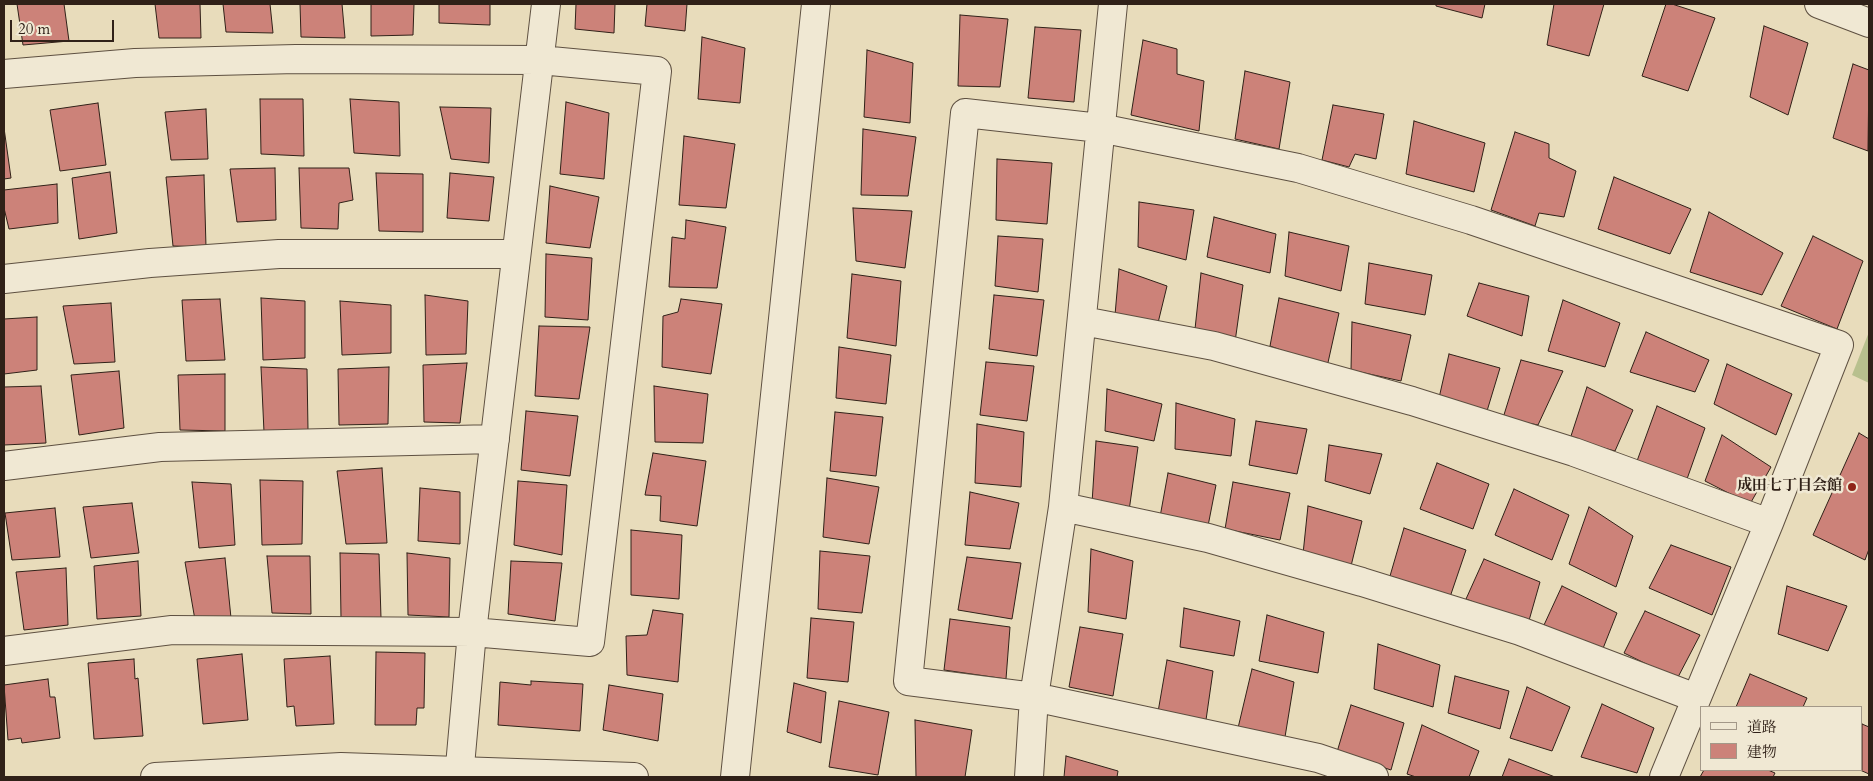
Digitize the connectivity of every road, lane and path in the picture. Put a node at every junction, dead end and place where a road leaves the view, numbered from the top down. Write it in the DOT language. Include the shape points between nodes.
graph roads {
  1 [pos="546,4"];
  2 [pos="816,4"];
  3 [pos="1113,4"];
  4 [pos="1819,4"];
  5 [pos="1869,23"];
  6 [pos="540,60"];
  7 [pos="4,74"];
  8 [pos="1100,128"];
  9 [pos="516,254"];
  10 [pos="4,279"];
  11 [pos="1083,321"];
  12 [pos="495,439"];
  13 [pos="4,466"];
  14 [pos="1063,507"];
  15 [pos="1769,523"];
  16 [pos="472,632"];
  17 [pos="4,651"];
  18 [pos="1034,697"];
  19 [pos="1696,698"];
  20 [pos="460,774"];
  21 [pos="155,777"];
  22 [pos="634,777"];
  23 [pos="735,777"];
  24 [pos="1029,777"];
  25 [pos="1374,777"];
  26 [pos="1664,777"];
  1 -- 6 [label="street"];
  2 -- 23 [label="street"];
  3 -- 8 [label="street"];
  4 -- 5 [label="street"];
  6 -- 7 [label="street" via="163,62"];
  6 -- 9 [label="street"];
  6 -- 16 [label="street" via="658,71 596,593 590,642"];
  8 -- 11 [label="street"];
  8 -- 15 [label="street" via="1307,171 1471,220 1838,345"];
  8 -- 18 [label="street" via="965,113 908,681"];
  9 -- 10 [label="street" via="279,254 150,263"];
  9 -- 12 [label="street"];
  11 -- 14 [label="street"];
  11 -- 15 [label="street" via="1214,346 1412,400 1574,452"];
  12 -- 13 [label="street" via="160,447"];
  12 -- 16 [label="street"];
  14 -- 18 [label="street"];
  14 -- 19 [label="street" via="1208,538 1362,582 1520,631"];
  15 -- 19 [label="street"];
  16 -- 17 [label="street" via="172,630"];
  16 -- 20 [label="street"];
  18 -- 24 [label="street"];
  18 -- 25 [label="street" via="1318,758"];
  19 -- 26 [label="street"];
  20 -- 21 [label="street" via="341,767"];
  20 -- 22 [label="street"];
}
